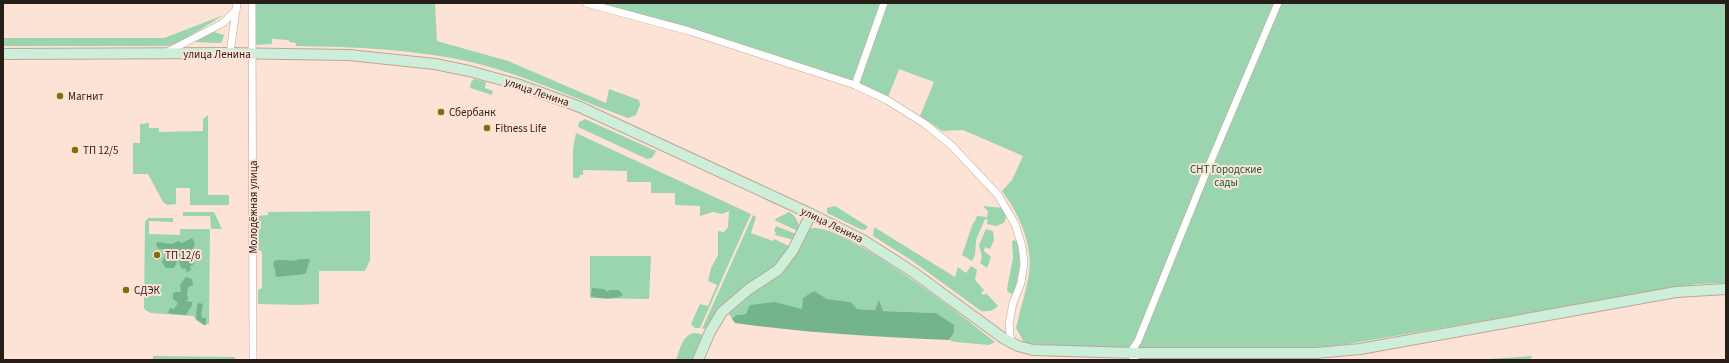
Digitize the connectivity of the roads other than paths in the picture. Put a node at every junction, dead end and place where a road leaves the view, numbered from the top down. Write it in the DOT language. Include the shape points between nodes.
graph roads {
  1 [pos="252,3"];
  2 [pos="586,3"];
  3 [pos="884,3"];
  4 [pos="1278,3"];
  5 [pos="237,6"];
  6 [pos="230,53"];
  7 [pos="3,54"];
  8 [pos="163,54"];
  9 [pos="253,54"];
  10 [pos="855,85"];
  11 [pos="811,214"];
  12 [pos="1726,289"];
  13 [pos="1011,342"];
  14 [pos="1132,356"];
  15 [pos="253,360"];
  16 [pos="698,360"];
  1 -- 9 [label="street, Молодёжная улица"];
  2 -- 10 [label="street" via="689,30"];
  3 -- 10 [label="street"];
  4 -- 14 [label="street"];
  5 -- 6 [label="street"];
  5 -- 8 [label="street" via="223,23"];
  6 -- 8 [label="main road, улица Ленина"];
  6 -- 9 [label="main road, улица Ленина"];
  7 -- 8 [label="main road, улица Ленина"];
  9 -- 11 [label="main road, улица Ленина" via="349,55 402,60 469,71 517,84 580,107"];
  9 -- 15 [label="street, Молодёжная улица"];
  10 -- 13 [label="street" via="887,100 925,124 966,160 1006,206 1022,246 1024,263 1009,324"];
  11 -- 13 [label="main road, улица Ленина" via="878,249"];
  11 -- 16 [label="main road" via="793,250 778,270 722,312"];
  12 -- 14 [label="main road, улица Ленина" via="1676,292 1360,349 1316,353"];
  13 -- 14 [label="main road, улица Ленина" via="1024,349 1040,351"];
}
